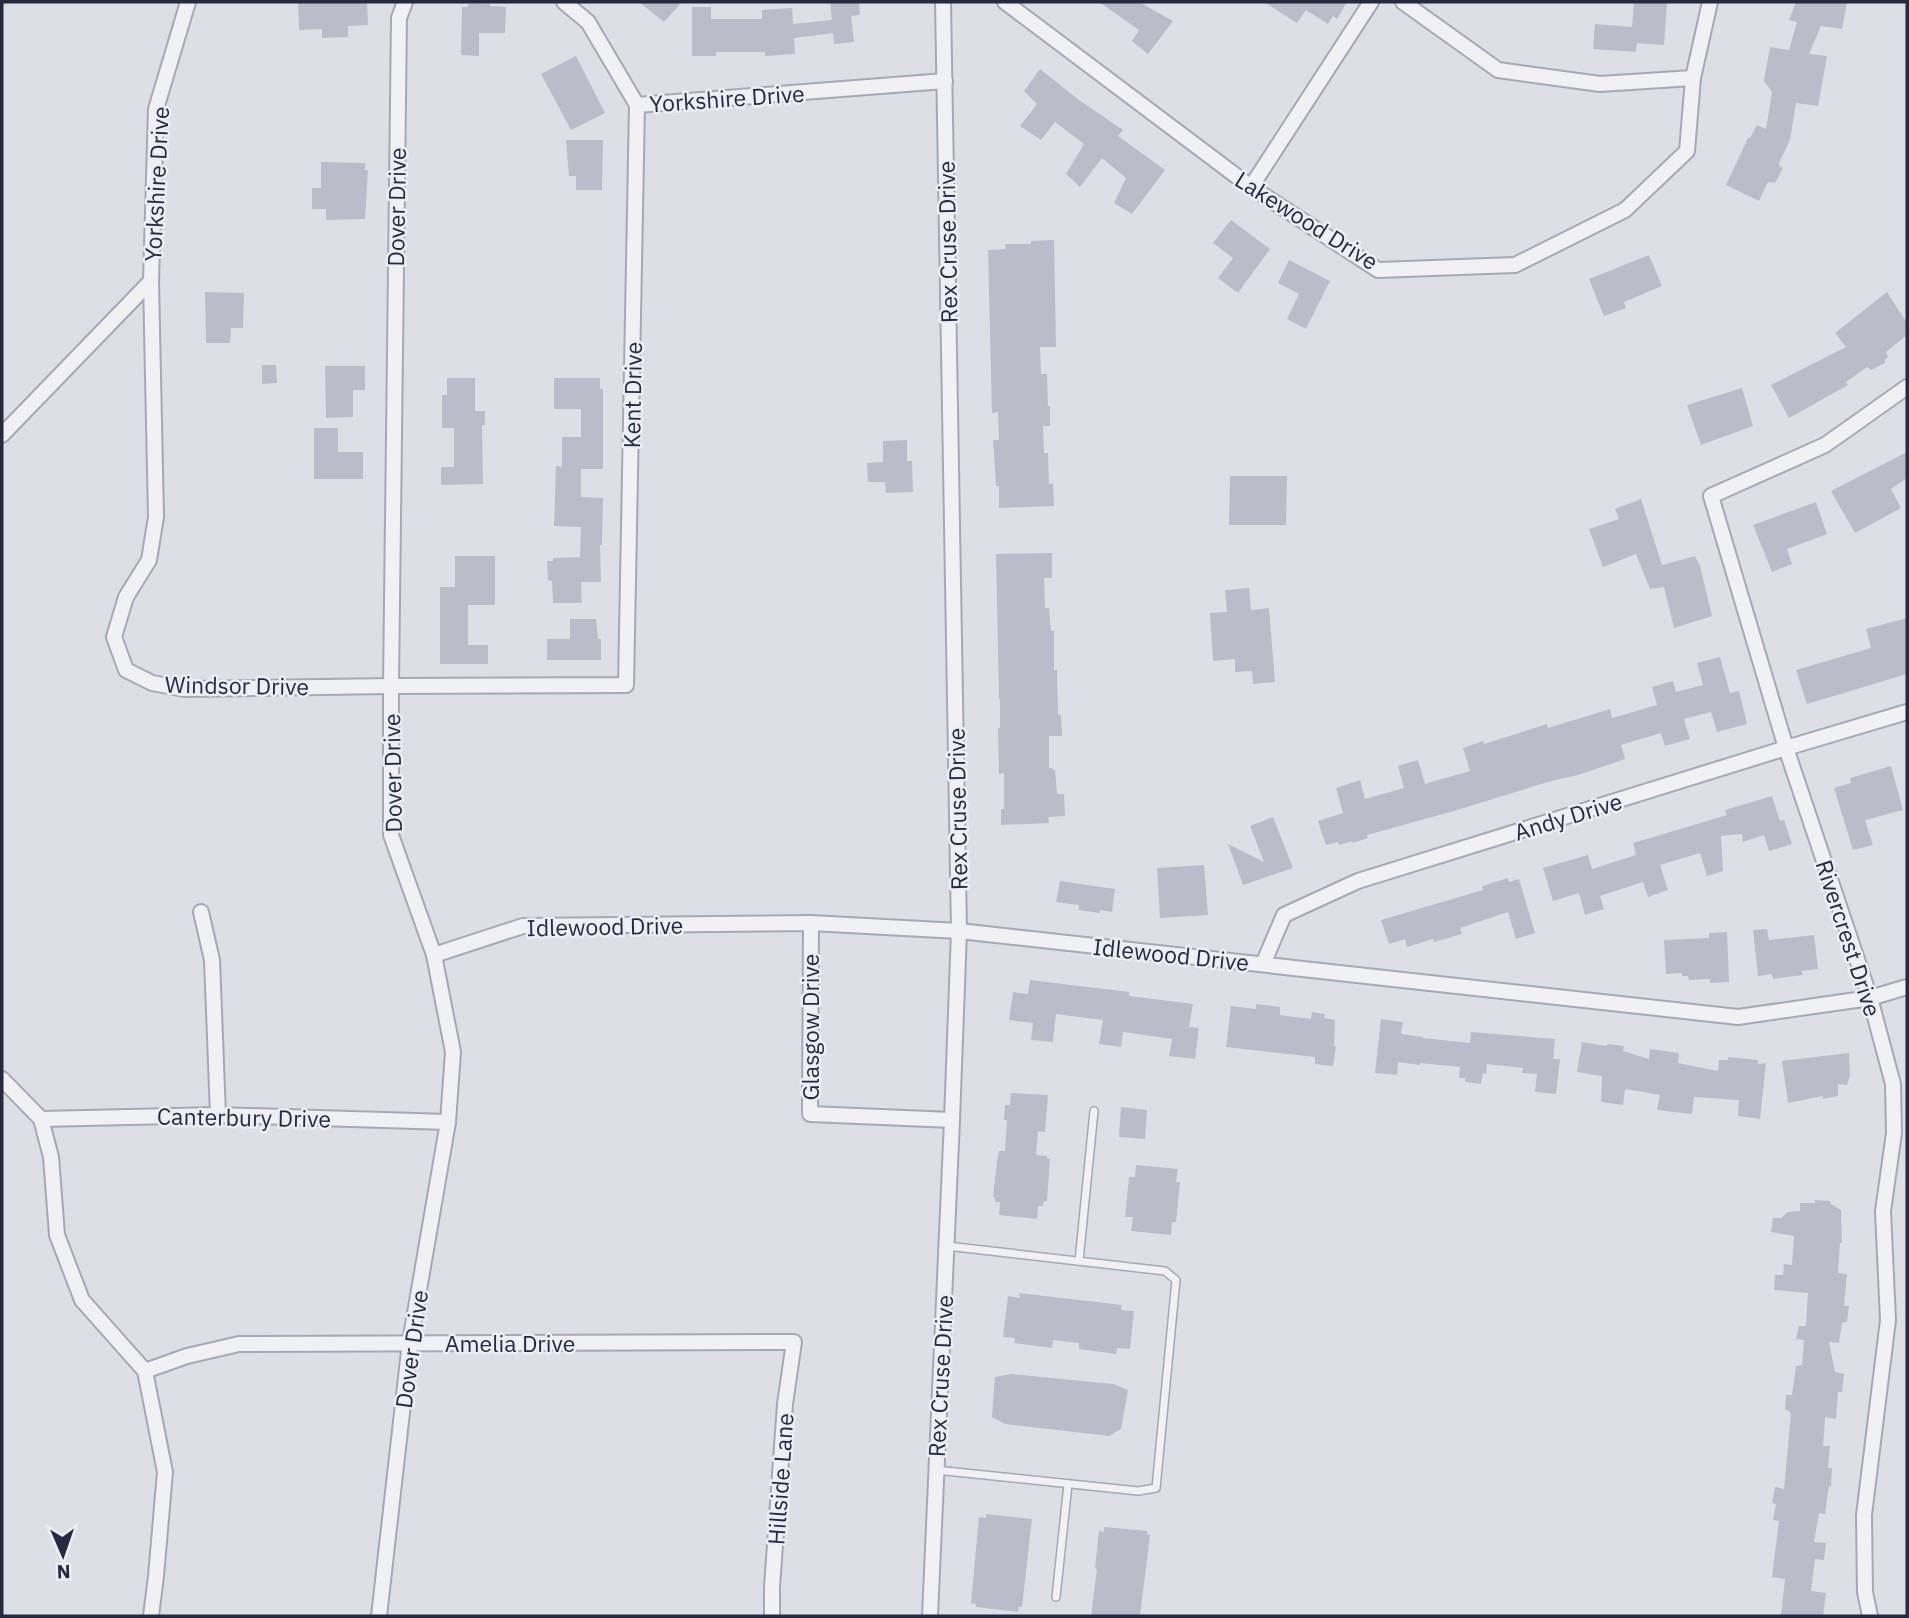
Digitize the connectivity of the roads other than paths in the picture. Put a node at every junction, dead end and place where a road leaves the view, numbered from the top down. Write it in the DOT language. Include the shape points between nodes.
graph roads {
  1 [pos="188,2"];
  2 [pos="405,2"];
  3 [pos="564,2"];
  4 [pos="943,2"];
  5 [pos="1005,2"];
  6 [pos="1371,2"];
  7 [pos="1403,2"];
  8 [pos="1710,2"];
  9 [pos="1692,78"];
  10 [pos="944,81"];
  11 [pos="637,105"];
  12 [pos="1251,187"];
  13 [pos="151,281"];
  14 [pos="1907,387"];
  15 [pos="2,435"];
  16 [pos="391,685"];
  17 [pos="626,685"];
  18 [pos="1907,712"];
  19 [pos="1786,748"];
  20 [pos="201,912"];
  21 [pos="811,923"];
  22 [pos="958,931"];
  23 [pos="434,955"];
  24 [pos="1263,964"];
  25 [pos="1907,987"];
  26 [pos="1870,998"];
  27 [pos="2,1079"];
  28 [pos="1094,1111"];
  29 [pos="218,1115"];
  30 [pos="41,1118"];
  31 [pos="952,1120"];
  32 [pos="448,1122"];
  33 [pos="946,1246"];
  34 [pos="1079,1261"];
  35 [pos="410,1342"];
  36 [pos="794,1342"];
  37 [pos="145,1371"];
  38 [pos="936,1470"];
  39 [pos="1068,1484"];
  40 [pos="1056,1597"];
  41 [pos="151,1616"];
  42 [pos="379,1616"];
  43 [pos="772,1616"];
  44 [pos="930,1616"];
  45 [pos="1870,1616"];
  1 -- 13 [label="street, Yorkshire Drive" via="156,109"];
  2 -- 16 [label="street, Dover Drive" via="399,18"];
  3 -- 11 [label="street, Yorkshire Drive" via="588,22"];
  4 -- 10 [label="street, Rex Cruse Drive"];
  5 -- 12 [label="street, Lakewood Drive"];
  6 -- 12 [label="street"];
  7 -- 9 [label="street" via="1498,70 1600,84"];
  8 -- 9 [label="street, Lakewood Drive"];
  9 -- 12 [label="street, Lakewood Drive" via="1687,150 1625,209 1515,265 1378,270"];
  10 -- 11 [label="street, Yorkshire Drive"];
  10 -- 22 [label="street, Rex Cruse Drive"];
  11 -- 17 [label="street, Kent Drive"];
  13 -- 15 [label="street, Yorkshire Drive"];
  13 -- 16 [label="street, Windsor Drive" via="156,517 149,560 126,597 114,637 126,670 152,684 184,689"];
  14 -- 19 [label="street, Rivercrest Drive" via="1825,445 1711,496"];
  16 -- 17 [label="street, Windsor Drive"];
  16 -- 23 [label="street, Dover Drive" via="391,835"];
  18 -- 19 [label="street, Andy Drive"];
  19 -- 24 [label="street, Andy Drive" via="1358,881 1284,915"];
  19 -- 26 [label="street, Rivercrest Drive"];
  20 -- 29 [label="street" via="212,960"];
  21 -- 22 [label="street, Idlewood Drive"];
  21 -- 23 [label="street, Idlewood Drive" via="523,926"];
  21 -- 31 [label="street, Glasgow Drive" via="810,1114"];
  22 -- 24 [label="street, Idlewood Drive"];
  22 -- 31 [label="street, Rex Cruse Drive"];
  23 -- 32 [label="street, Dover Drive" via="453,1052"];
  24 -- 26 [label="street, Idlewood Drive" via="1738,1017"];
  25 -- 26 [label="street, Idlewood Drive"];
  26 -- 45 [label="street, Rivercrest Drive" via="1894,1084 1894,1133 1883,1211 1888,1320 1864,1516 1865,1592"];
  27 -- 30 [label="street"];
  28 -- 34 [label="lane"];
  29 -- 30 [label="street, Canterbury Drive"];
  29 -- 32 [label="street, Canterbury Drive"];
  30 -- 37 [label="street" via="51,1157 57,1235 82,1300"];
  31 -- 33 [label="street, Rex Cruse Drive"];
  32 -- 35 [label="street, Dover Drive"];
  33 -- 34 [label="lane"];
  33 -- 38 [label="street, Rex Cruse Drive"];
  34 -- 39 [label="lane" via="1165,1271 1176,1280 1156,1488 1138,1491"];
  35 -- 36 [label="street, Amelia Drive"];
  35 -- 37 [label="street, Amelia Drive" via="239,1344"];
  35 -- 42 [label="street, Dover Drive"];
  36 -- 43 [label="street, Hillside Lane" via="785,1404"];
  37 -- 41 [label="street" via="165,1472"];
  38 -- 39 [label="lane"];
  38 -- 44 [label="street, Rex Cruse Drive"];
  39 -- 40 [label="lane"];
}
